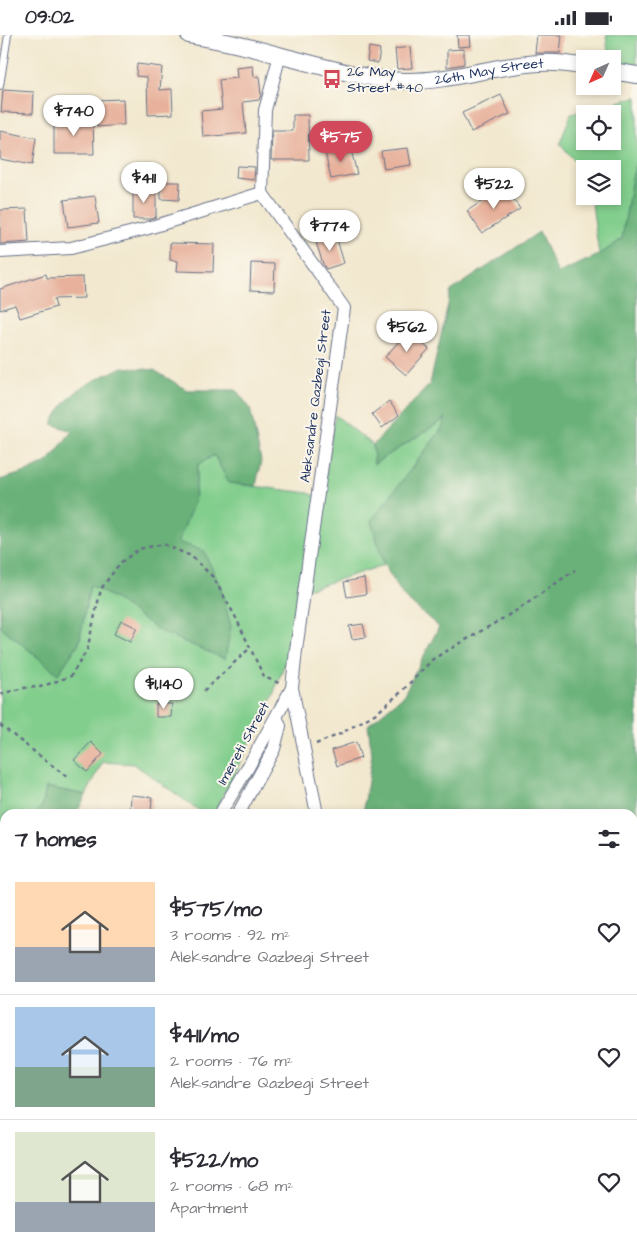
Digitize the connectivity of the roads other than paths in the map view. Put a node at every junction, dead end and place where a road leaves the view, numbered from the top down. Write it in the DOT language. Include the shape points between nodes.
graph roads {
  1 [pos="8,35"];
  2 [pos="189,35"];
  3 [pos="280,55"];
  4 [pos="576,65"];
  5 [pos="621,72"];
  6 [pos="637,75"];
  7 [pos="0,86"];
  8 [pos="262,193"];
  9 [pos="0,252"];
  10 [pos="292,688"];
  11 [pos="276,717"];
  12 [pos="223,809"];
  13 [pos="241,809"];
  14 [pos="316,809"];
  1 -- 7 [label="lane"];
  2 -- 3 [label="street, 26th May Street"];
  3 -- 4 [label="street, 26th May Street" via="330,69 404,81 443,79 538,63"];
  3 -- 8 [label="street" via="265,110"];
  5 -- 6 [label="street"];
  8 -- 9 [label="street" via="71,248"];
  8 -- 10 [label="street, Aleksandre Qazbegi Street" via="344,308"];
  10 -- 11 [label="street, Imereti Street"];
  10 -- 14 [label="street"];
  11 -- 12 [label="street, Imereti Street"];
  11 -- 13 [label="street" via="280,726 277,742"];
}
